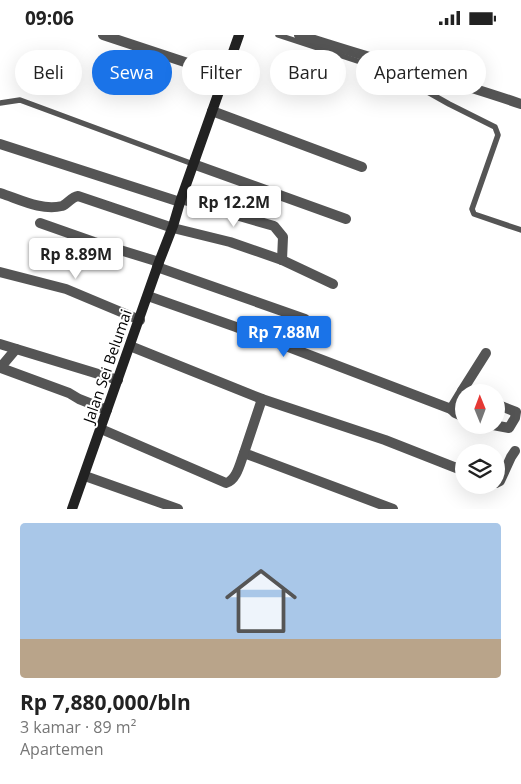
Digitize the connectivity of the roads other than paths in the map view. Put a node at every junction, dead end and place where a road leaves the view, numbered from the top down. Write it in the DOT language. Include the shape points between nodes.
graph roads {
  1 [pos="103,35"];
  2 [pos="239,35"];
  3 [pos="278,35"];
  4 [pos="299,35"];
  5 [pos="233,50"];
  6 [pos="182,61"];
  7 [pos="217,95"];
  8 [pos="0,103"];
  9 [pos="521,104"];
  10 [pos="212,111"];
  11 [pos="0,144"];
  12 [pos="193,165"];
  13 [pos="362,167"];
  14 [pos="0,193"];
  15 [pos="180,201"];
  16 [pos="346,219"];
  17 [pos="40,223"];
  18 [pos="173,228"];
  19 [pos="521,230"];
  20 [pos="282,260"];
  21 [pos="158,265"];
  22 [pos="0,272"];
  23 [pos="333,284"];
  24 [pos="148,296"];
  25 [pos="305,319"];
  26 [pos="140,320"];
  27 [pos="0,343"];
  28 [pos="130,347"];
  29 [pos="16,349"];
  30 [pos="486,353"];
  31 [pos="1,368"];
  32 [pos="118,380"];
  33 [pos="470,384"];
  34 [pos="262,399"];
  35 [pos="455,404"];
  36 [pos="505,407"];
  37 [pos="451,409"];
  38 [pos="108,410"];
  39 [pos="455,413"];
  40 [pos="505,427"];
  41 [pos="101,429"];
  42 [pos="515,451"];
  43 [pos="244,453"];
  44 [pos="455,467"];
  45 [pos="505,469"];
  46 [pos="85,475"];
  47 [pos="72,509"];
  48 [pos="178,509"];
  49 [pos="393,509"];
  1 -- 6 [label="street"];
  2 -- 5 [label="street, Jalan Sei Belumai"];
  3 -- 19 [label="lane" via="394,73 495,127 498,135 472,209 474,214"];
  4 -- 9 [label="street"];
  7 -- 10 [label="street, Jalan Sei Belumai"];
  8 -- 12 [label="lane" via="20,100"];
  10 -- 12 [label="street, Jalan Sei Belumai"];
  10 -- 13 [label="street"];
  11 -- 15 [label="street"];
  12 -- 15 [label="street, Jalan Sei Belumai"];
  12 -- 16 [label="street"];
  14 -- 18 [label="street" via="48,206 62,206 78,195"];
  15 -- 18 [label="street, Jalan Sei Belumai"];
  15 -- 20 [label="street" via="274,226 283,237"];
  17 -- 21 [label="street"];
  18 -- 20 [label="street" via="230,242"];
  18 -- 21 [label="street, Jalan Sei Belumai"];
  20 -- 23 [label="street"];
  21 -- 24 [label="street, Jalan Sei Belumai"];
  21 -- 25 [label="street"];
  22 -- 26 [label="street" via="66,289"];
  24 -- 26 [label="street, Jalan Sei Belumai"];
  24 -- 37 [label="street"];
  26 -- 28 [label="street, Jalan Sei Belumai"];
  27 -- 29 [label="street"];
  28 -- 32 [label="street, Jalan Sei Belumai"];
  28 -- 34 [label="street"];
  29 -- 31 [label="street"];
  29 -- 32 [label="street"];
  30 -- 33 [label="street"];
  31 -- 38 [label="street"];
  32 -- 38 [label="street, Jalan Sei Belumai"];
  34 -- 43 [label="street"];
  34 -- 44 [label="street"];
  35 -- 37 [label="street"];
  36 -- 40 [label="street" via="516,411 509,428"];
  37 -- 39 [label="street"];
  38 -- 41 [label="street, Jalan Sei Belumai"];
  41 -- 43 [label="street" via="226,483 235,477"];
  41 -- 46 [label="street, Jalan Sei Belumai"];
  42 -- 45 [label="street"];
  43 -- 49 [label="street"];
  46 -- 47 [label="street, Jalan Sei Belumai"];
  46 -- 48 [label="street"];
}
